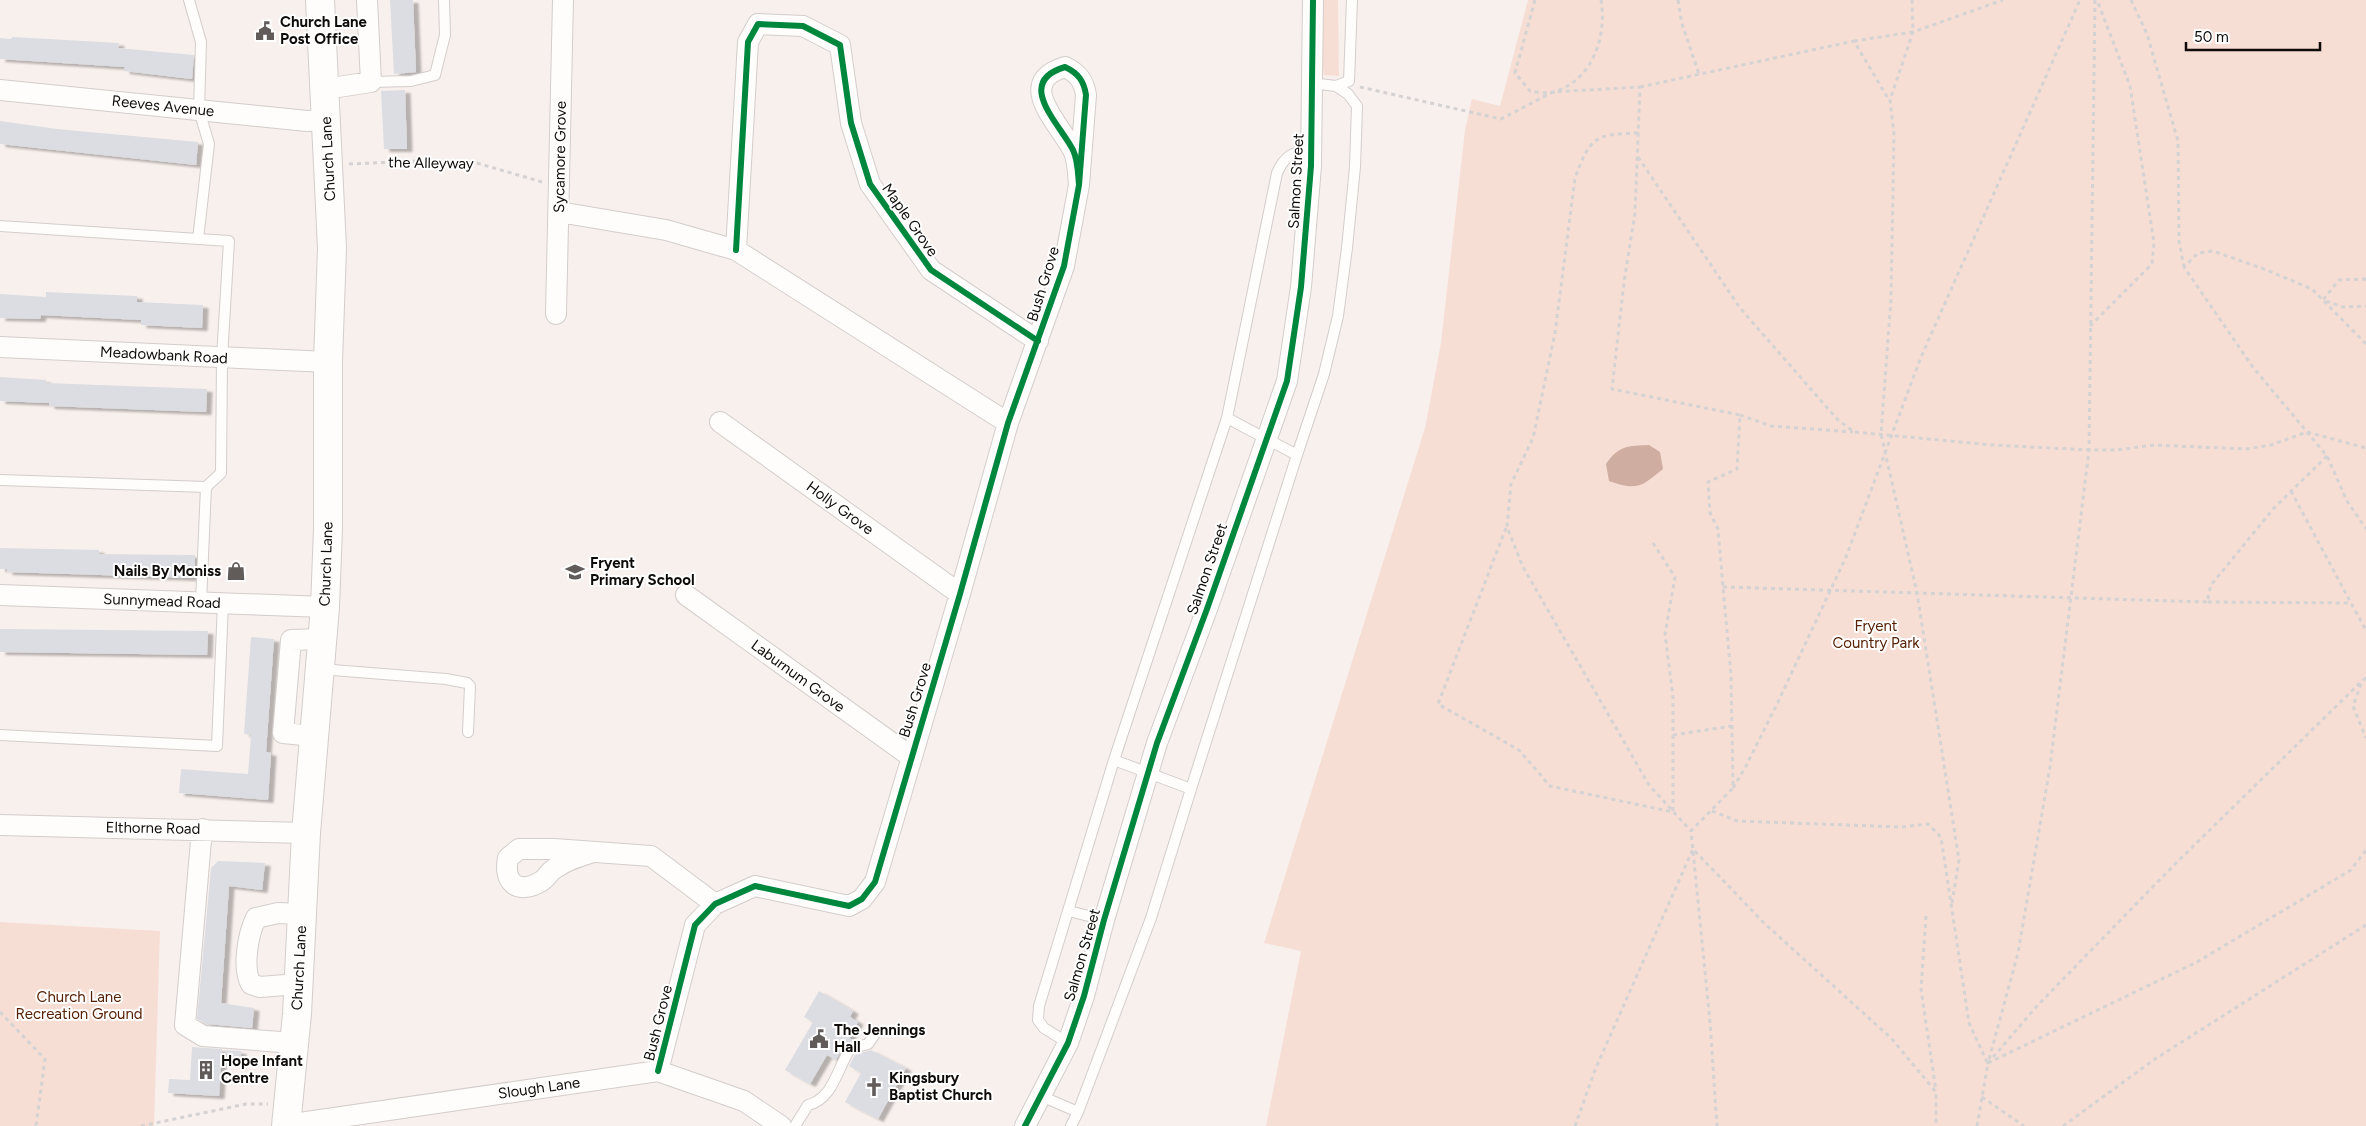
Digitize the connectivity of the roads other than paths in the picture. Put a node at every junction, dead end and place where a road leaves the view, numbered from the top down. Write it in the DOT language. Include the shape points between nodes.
graph roads {
  1 [pos="189,0"];
  2 [pos="320,0"];
  3 [pos="367,0"];
  4 [pos="444,0"];
  5 [pos="563,0"];
  6 [pos="1313,0"];
  7 [pos="1352,0"];
  8 [pos="370,82"];
  9 [pos="1311,83"];
  10 [pos="1336,86"];
  11 [pos="325,89"];
  12 [pos="0,90"];
  13 [pos="199,110"];
  14 [pos="326,120"];
  15 [pos="1311,151"];
  16 [pos="1079,185"];
  17 [pos="559,212"];
  18 [pos="0,226"];
  19 [pos="198,239"];
  20 [pos="736,250"];
  21 [pos="556,314"];
  22 [pos="1038,340"];
  23 [pos="0,347"];
  24 [pos="222,358"];
  25 [pos="328,362"];
  26 [pos="1227,418"];
  27 [pos="720,422"];
  28 [pos="1008,423"];
  29 [pos="1266,438"];
  30 [pos="1297,455"];
  31 [pos="0,480"];
  32 [pos="206,487"];
  33 [pos="960,594"];
  34 [pos="0,595"];
  35 [pos="686,595"];
  36 [pos="201,602"];
  37 [pos="223,603"];
  38 [pos="325,607"];
  39 [pos="322,639"];
  40 [pos="319,669"];
  41 [pos="468,732"];
  42 [pos="0,735"];
  43 [pos="314,736"];
  44 [pos="910,756"];
  45 [pos="1114,760"];
  46 [pos="1149,773"];
  47 [pos="1191,789"];
  48 [pos="0,824"];
  49 [pos="202,829"];
  50 [pos="306,833"];
  51 [pos="593,852"];
  52 [pos="715,904"];
  53 [pos="1069,911"];
  54 [pos="301,914"];
  55 [pos="1104,920"];
  56 [pos="298,984"];
  57 [pos="877,1032"];
  58 [pos="294,1043"];
  59 [pos="1068,1043"];
  60 [pos="658,1071"];
  61 [pos="1041,1096"];
  62 [pos="1078,1112"];
  63 [pos="287,1118"];
  64 [pos="781,1126"];
  65 [pos="795,1126"];
  66 [pos="1025,1126"];
  67 [pos="1071,1126"];
  1 -- 13 [label="lane" via="201,42"];
  2 -- 11 [label="main road, Church Lane"];
  3 -- 8 [label="street"];
  4 -- 8 [label="lane" via="445,35 435,75 411,81"];
  5 -- 17 [label="street, Sycamore Grove"];
  6 -- 9 [label="street, Salmon Street"];
  7 -- 10 [label="lane" via="1349,81"];
  8 -- 11 [label="street"];
  9 -- 10 [label="lane"];
  9 -- 15 [label="street, Salmon Street"];
  10 -- 30 [label="lane" via="1357,106 1347,248 1338,316 1324,374"];
  11 -- 14 [label="main road, Church Lane"];
  12 -- 13 [label="street, Reeves Avenue"];
  13 -- 14 [label="street, Reeves Avenue"];
  13 -- 19 [label="lane" via="208,144"];
  14 -- 25 [label="main road, Church Lane" via="332,248"];
  15 -- 26 [label="lane" via="1290,154 1277,173"];
  15 -- 29 [label="street, Salmon Street" via="1300,287 1287,381"];
  16 -- 16 [label="street, Bush Grove" via="1086,95 1084,84 1076,72 1065,66 1048,73 1043,80 1043,101 1074,152"];
  16 -- 22 [label="street, Bush Grove" via="1064,266"];
  17 -- 20 [label="street" via="666,230"];
  17 -- 21 [label="street, Sycamore Grove"];
  18 -- 19 [label="lane"];
  19 -- 24 [label="lane" via="229,241"];
  20 -- 22 [label="street, Maple Grove" via="748,42 758,24 803,26 840,45 851,123 870,184 930,270"];
  20 -- 28 [label="street"];
  22 -- 28 [label="street, Bush Grove"];
  23 -- 24 [label="street, Meadowbank Road"];
  24 -- 25 [label="street, Meadowbank Road"];
  24 -- 32 [label="lane" via="221,474"];
  25 -- 38 [label="main road, Church Lane"];
  26 -- 29 [label="lane"];
  26 -- 45 [label="lane"];
  27 -- 33 [label="street, Holly Grove"];
  28 -- 33 [label="street, Bush Grove"];
  29 -- 30 [label="lane"];
  29 -- 46 [label="street, Salmon Street"];
  30 -- 47 [label="lane"];
  31 -- 32 [label="lane"];
  32 -- 36 [label="lane"];
  33 -- 44 [label="street, Bush Grove"];
  34 -- 36 [label="street, Sunnymead Road"];
  35 -- 44 [label="street, Laburnum Grove"];
  36 -- 37 [label="street, Sunnymead Road"];
  37 -- 38 [label="street, Sunnymead Road"];
  37 -- 42 [label="lane" via="217,746"];
  38 -- 39 [label="main road, Church Lane"];
  39 -- 40 [label="main road, Church Lane"];
  39 -- 43 [label="street" via="291,640 283,733"];
  40 -- 41 [label="lane" via="467,683 470,686"];
  40 -- 43 [label="main road, Church Lane"];
  43 -- 50 [label="main road, Church Lane"];
  44 -- 52 [label="street, Bush Grove" via="875,882 862,899 849,906 755,886"];
  45 -- 46 [label="lane"];
  45 -- 53 [label="lane"];
  46 -- 47 [label="lane"];
  46 -- 55 [label="street, Salmon Street"];
  47 -- 62 [label="lane" via="1151,918"];
  48 -- 49 [label="street, Elthorne Road"];
  49 -- 50 [label="street, Elthorne Road"];
  49 -- 58 [label="street" via="185,1025 203,1036"];
  50 -- 54 [label="main road, Church Lane"];
  51 -- 52 [label="street" via="651,856"];
  52 -- 60 [label="street, Bush Grove" via="695,925"];
  53 -- 55 [label="lane"];
  53 -- 59 [label="lane" via="1039,1006 1038,1020 1044,1028"];
  54 -- 56 [label="main road, Church Lane"];
  54 -- 56 [label="street" via="278,913 256,918 249,932 247,977 251,984 260,987"];
  55 -- 59 [label="street, Salmon Street"];
  56 -- 58 [label="main road, Church Lane"];
  57 -- 65 [label="lane" via="868,1044 850,1049 830,1091 818,1102 808,1105"];
  58 -- 63 [label="main road, Church Lane"];
  59 -- 61 [label="street, Salmon Street"];
  60 -- 63 [label="street, Slough Lane"];
  60 -- 64 [label="street, Slough Lane" via="744,1101"];
  61 -- 62 [label="lane"];
  61 -- 66 [label="street, Salmon Street"];
  62 -- 67 [label="lane"];
}
